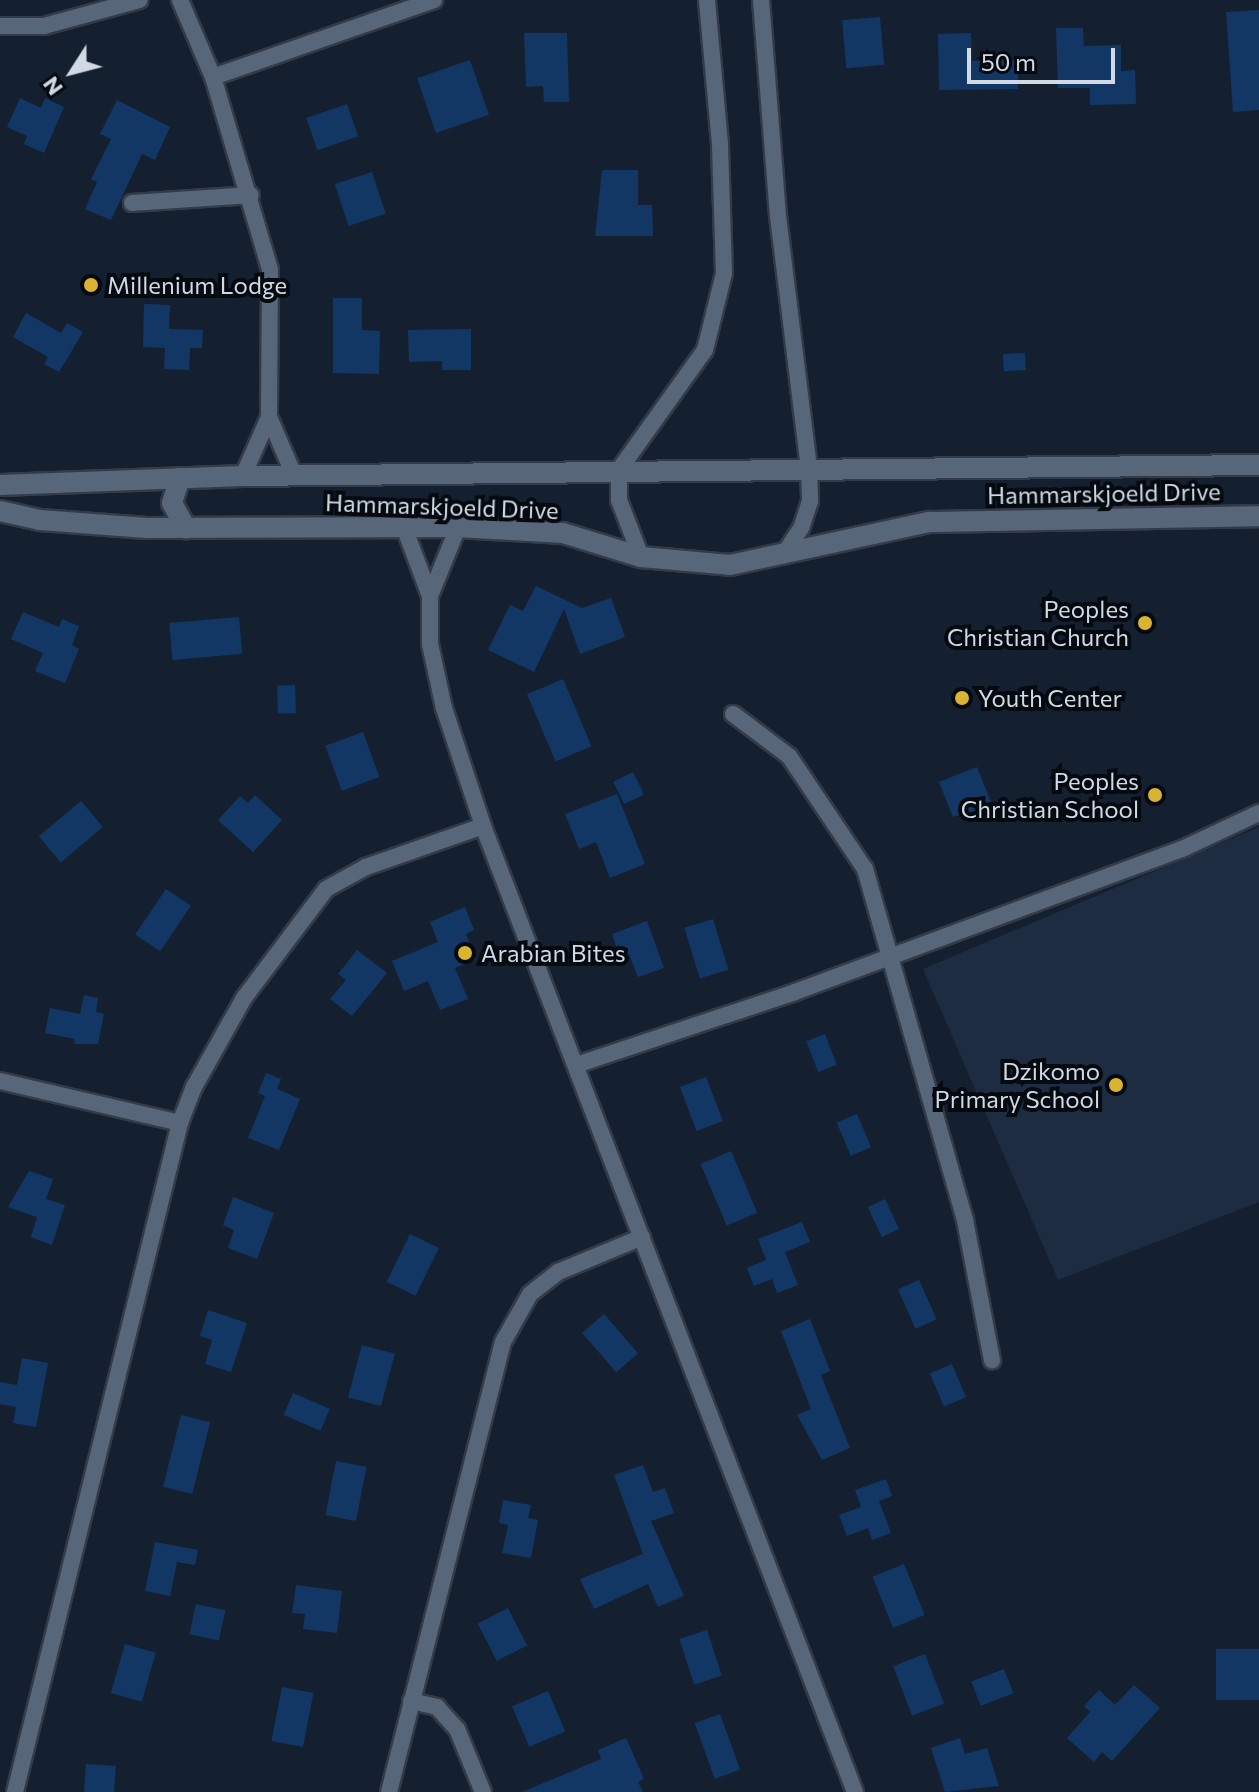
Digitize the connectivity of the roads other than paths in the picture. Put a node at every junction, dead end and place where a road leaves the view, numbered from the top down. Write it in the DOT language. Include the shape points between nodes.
graph roads {
  1 [pos="140,0"];
  2 [pos="180,0"];
  3 [pos="434,0"];
  4 [pos="707,0"];
  5 [pos="761,0"];
  6 [pos="0,26"];
  7 [pos="213,77"];
  8 [pos="251,195"];
  9 [pos="132,203"];
  10 [pos="269,417"];
  11 [pos="1259,465"];
  12 [pos="809,469"];
  13 [pos="619,470"];
  14 [pos="294,475"];
  15 [pos="243,476"];
  16 [pos="180,478"];
  17 [pos="0,485"];
  18 [pos="0,511"];
  19 [pos="1259,516"];
  20 [pos="404,527"];
  21 [pos="458,527"];
  22 [pos="186,528"];
  23 [pos="783,556"];
  24 [pos="641,557"];
  25 [pos="430,596"];
  26 [pos="733,714"];
  27 [pos="1259,813"];
  28 [pos="483,826"];
  29 [pos="886,955"];
  30 [pos="576,1065"];
  31 [pos="0,1081"];
  32 [pos="180,1123"];
  33 [pos="642,1237"];
  34 [pos="992,1360"];
  35 [pos="411,1701"];
  36 [pos="15,1792"];
  37 [pos="389,1792"];
  38 [pos="483,1792"];
  39 [pos="855,1792"];
  1 -- 6 [label="street" via="44,26"];
  2 -- 7 [label="street"];
  3 -- 7 [label="street"];
  4 -- 13 [label="street" via="720,144 724,273 705,350"];
  5 -- 12 [label="street" via="778,216"];
  7 -- 8 [label="street"];
  8 -- 9 [label="street"];
  8 -- 10 [label="street" via="270,270"];
  10 -- 14 [label="street"];
  10 -- 15 [label="street"];
  11 -- 12 [label="main road, Hammarskjoeld Drive"];
  12 -- 13 [label="main road, Hammarskjoeld Drive"];
  12 -- 23 [label="street" via="810,501"];
  13 -- 14 [label="main road, Hammarskjoeld Drive"];
  13 -- 24 [label="street" via="622,515"];
  14 -- 15 [label="main road, Hammarskjoeld Drive"];
  15 -- 16 [label="main road, Hammarskjoeld Drive"];
  16 -- 17 [label="main road, Hammarskjoeld Drive"];
  16 -- 22 [label="main road" via="172,503"];
  18 -- 22 [label="main road, Hammarskjoeld Drive" via="40,520"];
  19 -- 23 [label="main road, Hammarskjoeld Drive" via="929,522"];
  20 -- 21 [label="main road, Hammarskjoeld Drive"];
  20 -- 22 [label="main road, Hammarskjoeld Drive"];
  20 -- 25 [label="street"];
  21 -- 24 [label="main road, Hammarskjoeld Drive" via="563,533"];
  21 -- 25 [label="street"];
  23 -- 24 [label="main road, Hammarskjoeld Drive" via="730,565"];
  25 -- 28 [label="street" via="430,644 444,708"];
  26 -- 29 [label="street" via="789,756 836,822 865,869"];
  27 -- 29 [label="street" via="1182,849"];
  28 -- 30 [label="street"];
  28 -- 32 [label="street" via="366,867 326,889 244,998"];
  29 -- 30 [label="street" via="795,992"];
  29 -- 34 [label="street" via="965,1220"];
  30 -- 33 [label="street"];
  31 -- 32 [label="street"];
  32 -- 36 [label="street"];
  33 -- 35 [label="street" via="558,1272 530,1294 515,1316 503,1342"];
  33 -- 39 [label="street"];
  35 -- 37 [label="street"];
  35 -- 38 [label="street" via="437,1707 457,1729"];
}
